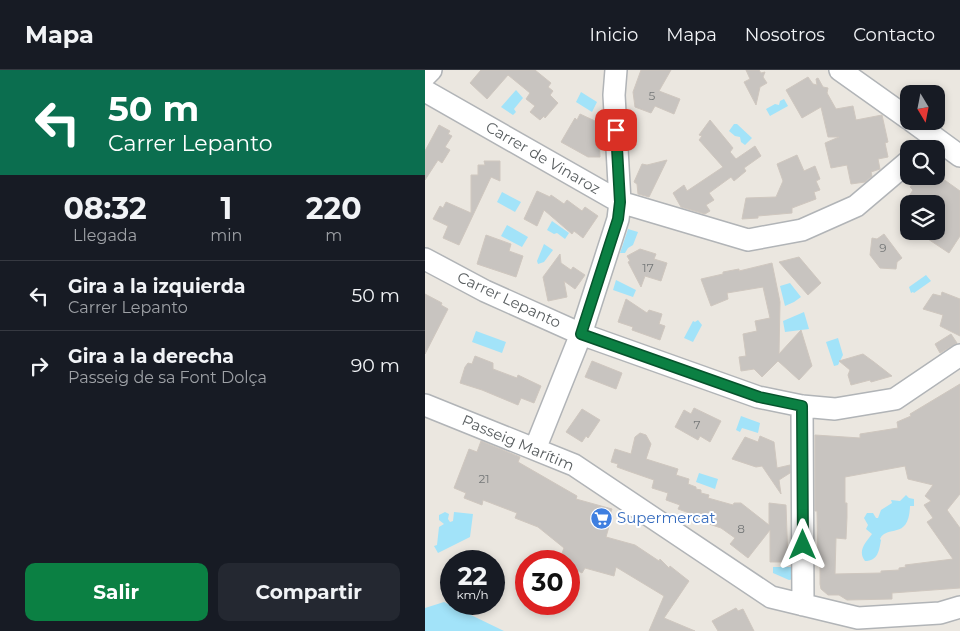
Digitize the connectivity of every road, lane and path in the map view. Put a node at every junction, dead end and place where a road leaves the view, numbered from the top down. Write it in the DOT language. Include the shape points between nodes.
graph roads {
  1 [pos="431,70"];
  2 [pos="616,70"];
  3 [pos="840,70"];
  4 [pos="425,76"];
  5 [pos="425,91"];
  6 [pos="900,113"];
  7 [pos="919,130"];
  8 [pos="927,140"];
  9 [pos="945,150"];
  10 [pos="960,156"];
  11 [pos="900,168"];
  12 [pos="620,202"];
  13 [pos="425,259"];
  14 [pos="581,334"];
  15 [pos="960,355"];
  16 [pos="425,405"];
  17 [pos="802,406"];
  18 [pos="535,449"];
  19 [pos="803,605"];
  20 [pos="960,607"];
  1 -- 4 [label="street"];
  2 -- 12 [label="street" via="614,95"];
  3 -- 6 [label="street"];
  5 -- 12 [label="street, Carrer de Vinaroz"];
  7 -- 8 [label="street"];
  9 -- 10 [label="street"];
  11 -- 12 [label="street, Carrer de Vinaroz" via="856,206 802,230 747,240"];
  12 -- 14 [label="street" via="618,219"];
  13 -- 14 [label="street, Carrer Lepanto" via="485,291"];
  14 -- 17 [label="street, Carrer Lepanto" via="759,397"];
  14 -- 18 [label="street"];
  15 -- 17 [label="street, Carrer Lepanto" via="895,399 835,410"];
  16 -- 18 [label="street, Passeig Marítim"];
  17 -- 19 [label="street"];
  18 -- 19 [label="street, Passeig Marítim" via="574,465 771,596"];
  19 -- 20 [label="street, Passeig Marítim" via="858,618 940,613"];
}
